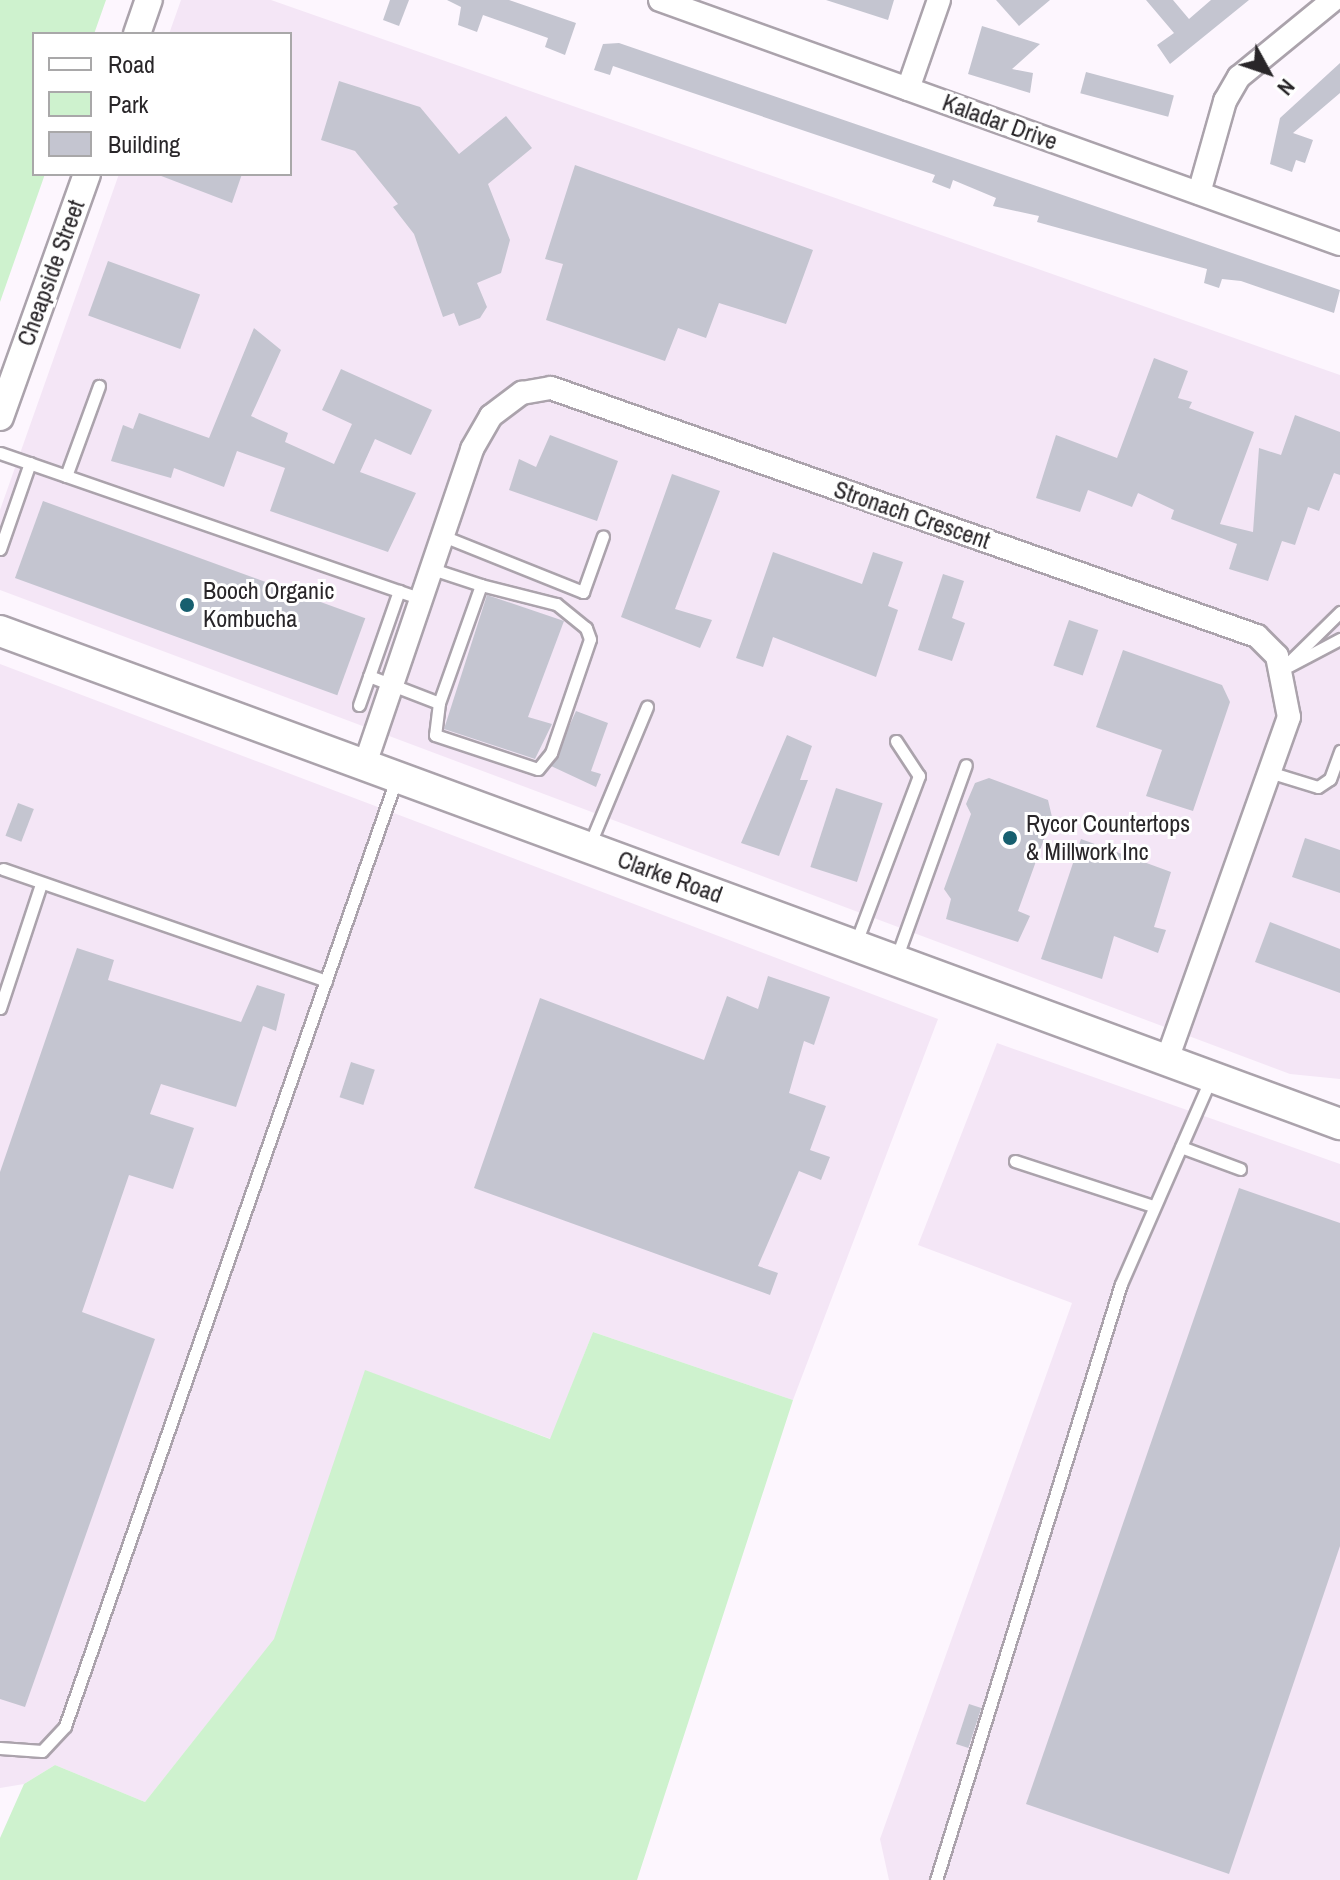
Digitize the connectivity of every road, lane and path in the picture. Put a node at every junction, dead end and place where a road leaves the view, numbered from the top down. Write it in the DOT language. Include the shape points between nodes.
graph roads {
  1 [pos="149,0"];
  2 [pos="660,0"];
  3 [pos="939,0"];
  4 [pos="1333,0"];
  5 [pos="138,32"];
  6 [pos="908,89"];
  7 [pos="86,176"];
  8 [pos="1199,193"];
  9 [pos="1340,244"];
  10 [pos="99,386"];
  11 [pos="0,417"];
  12 [pos="0,453"];
  13 [pos="30,463"];
  14 [pos="66,476"];
  15 [pos="443,536"];
  16 [pos="603,536"];
  17 [pos="0,549"];
  18 [pos="432,569"];
  19 [pos="481,585"];
  20 [pos="399,591"];
  21 [pos="422,599"];
  22 [pos="1340,612"];
  23 [pos="0,631"];
  24 [pos="1340,639"];
  25 [pos="1281,670"];
  26 [pos="369,676"];
  27 [pos="393,684"];
  28 [pos="439,703"];
  29 [pos="359,705"];
  30 [pos="647,707"];
  31 [pos="896,741"];
  32 [pos="1340,751"];
  33 [pos="365,764"];
  34 [pos="966,765"];
  35 [pos="1269,772"];
  36 [pos="398,776"];
  37 [pos="589,847"];
  38 [pos="3,869"];
  39 [pos="41,884"];
  40 [pos="855,945"];
  41 [pos="896,960"];
  42 [pos="326,981"];
  43 [pos="0,1008"];
  44 [pos="1167,1060"];
  45 [pos="1211,1076"];
  46 [pos="1340,1124"];
  47 [pos="1181,1147"];
  48 [pos="1015,1161"];
  49 [pos="1240,1169"];
  50 [pos="1153,1206"];
  51 [pos="0,1748"];
  52 [pos="936,1880"];
  1 -- 5 [label="street"];
  2 -- 6 [label="street, Kaladar Drive"];
  3 -- 6 [label="street"];
  4 -- 8 [label="street" via="1239,77 1225,101"];
  6 -- 8 [label="street, Kaladar Drive"];
  7 -- 11 [label="street, Cheapside Street"];
  8 -- 9 [label="street, Kaladar Drive"];
  10 -- 14 [label="lane"];
  12 -- 13 [label="lane"];
  13 -- 14 [label="lane"];
  13 -- 17 [label="lane"];
  14 -- 20 [label="lane"];
  15 -- 16 [label="lane" via="583,592"];
  15 -- 18 [label="street, Stronach Crescent"];
  15 -- 25 [label="street, Stronach Crescent" via="491,416 522,393 551,388 1257,636"];
  18 -- 19 [label="lane"];
  18 -- 21 [label="street, Stronach Crescent"];
  19 -- 28 [label="lane"];
  19 -- 28 [label="lane" via="556,604 586,628 590,639 551,753 538,769 435,735"];
  20 -- 21 [label="lane"];
  20 -- 26 [label="lane"];
  21 -- 27 [label="street, Stronach Crescent"];
  22 -- 25 [label="lane"];
  23 -- 33 [label="main road, Clarke Road"];
  24 -- 25 [label="lane"];
  25 -- 35 [label="street, Stronach Crescent" via="1289,717"];
  26 -- 27 [label="lane"];
  26 -- 29 [label="lane"];
  27 -- 28 [label="lane"];
  27 -- 33 [label="street, Stronach Crescent"];
  30 -- 37 [label="lane"];
  31 -- 40 [label="lane" via="919,776"];
  32 -- 35 [label="lane" via="1330,779 1318,787"];
  33 -- 36 [label="main road, Clarke Road"];
  34 -- 41 [label="lane"];
  35 -- 44 [label="street, Stronach Crescent"];
  36 -- 37 [label="main road, Clarke Road"];
  36 -- 42 [label="lane"];
  37 -- 40 [label="main road, Clarke Road"];
  38 -- 39 [label="lane"];
  39 -- 42 [label="lane"];
  39 -- 43 [label="lane"];
  40 -- 41 [label="main road, Clarke Road"];
  41 -- 44 [label="main road, Clarke Road"];
  42 -- 51 [label="lane" via="65,1726 42,1751"];
  44 -- 45 [label="main road, Clarke Road"];
  45 -- 46 [label="main road, Clarke Road"];
  45 -- 47 [label="lane"];
  47 -- 49 [label="lane"];
  47 -- 50 [label="lane"];
  48 -- 50 [label="lane"];
  50 -- 52 [label="lane" via="1121,1284"];
}
